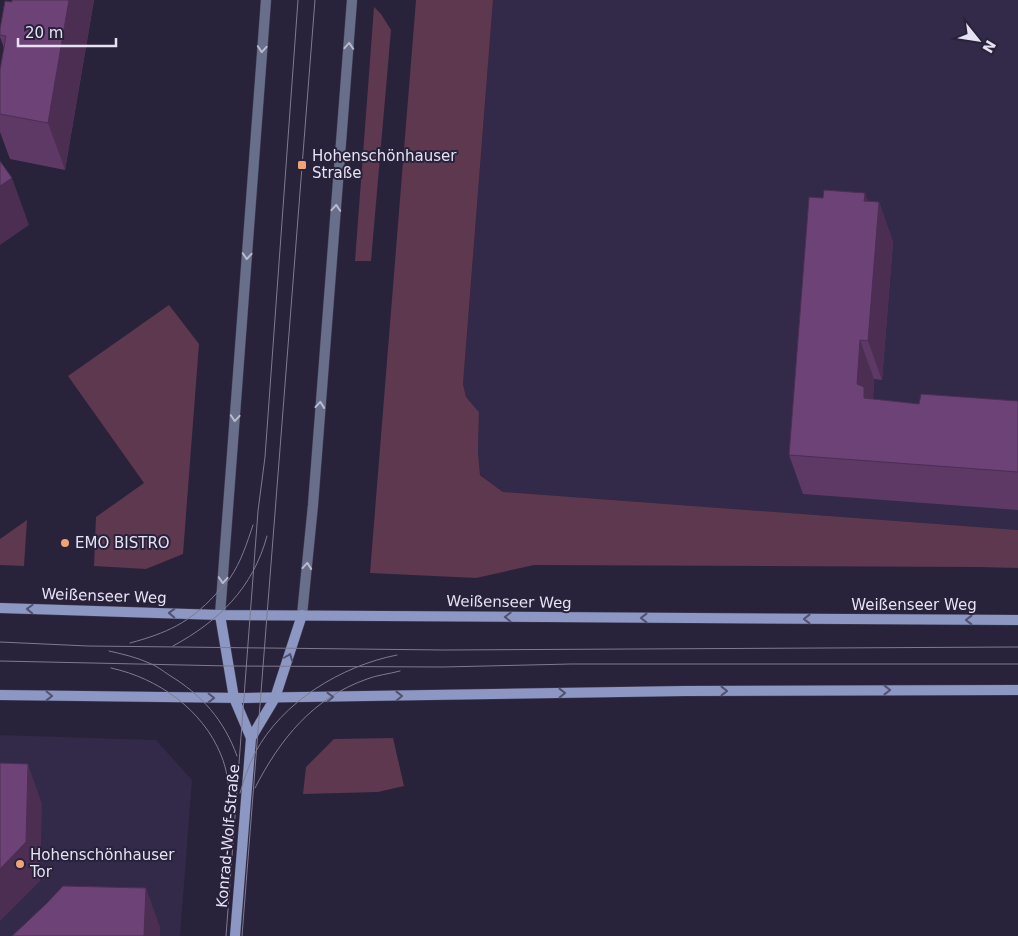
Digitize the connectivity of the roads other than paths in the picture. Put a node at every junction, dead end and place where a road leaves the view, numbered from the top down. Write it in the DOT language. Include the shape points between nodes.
graph roads {
  1 [pos="266,0"];
  2 [pos="352,0"];
  3 [pos="0,608"];
  4 [pos="220,615"];
  5 [pos="302,615"];
  6 [pos="1018,620"];
  7 [pos="1018,690"];
  8 [pos="0,695"];
  9 [pos="234,698"];
  10 [pos="275,698"];
  11 [pos="251,738"];
  12 [pos="235,936"];
  1 -- 4 [label="street, one-way"];
  5 -- 2 [label="street, one-way"];
  4 -- 3 [label="main road, Weißenseer Weg, one-way"];
  4 -- 5 [label="main road, Weißenseer Weg"];
  4 -- 9 [label="main road"];
  6 -- 5 [label="main road, Weißenseer Weg, one-way"];
  10 -- 5 [label="main road, one-way"];
  10 -- 7 [label="main road, one-way" via="685,691"];
  8 -- 9 [label="main road, one-way"];
  9 -- 10 [label="main road"];
  9 -- 11 [label="main road, Konrad-Wolf-Straße"];
  10 -- 11 [label="main road, Konrad-Wolf-Straße"];
  11 -- 12 [label="main road, Konrad-Wolf-Straße"];
}
